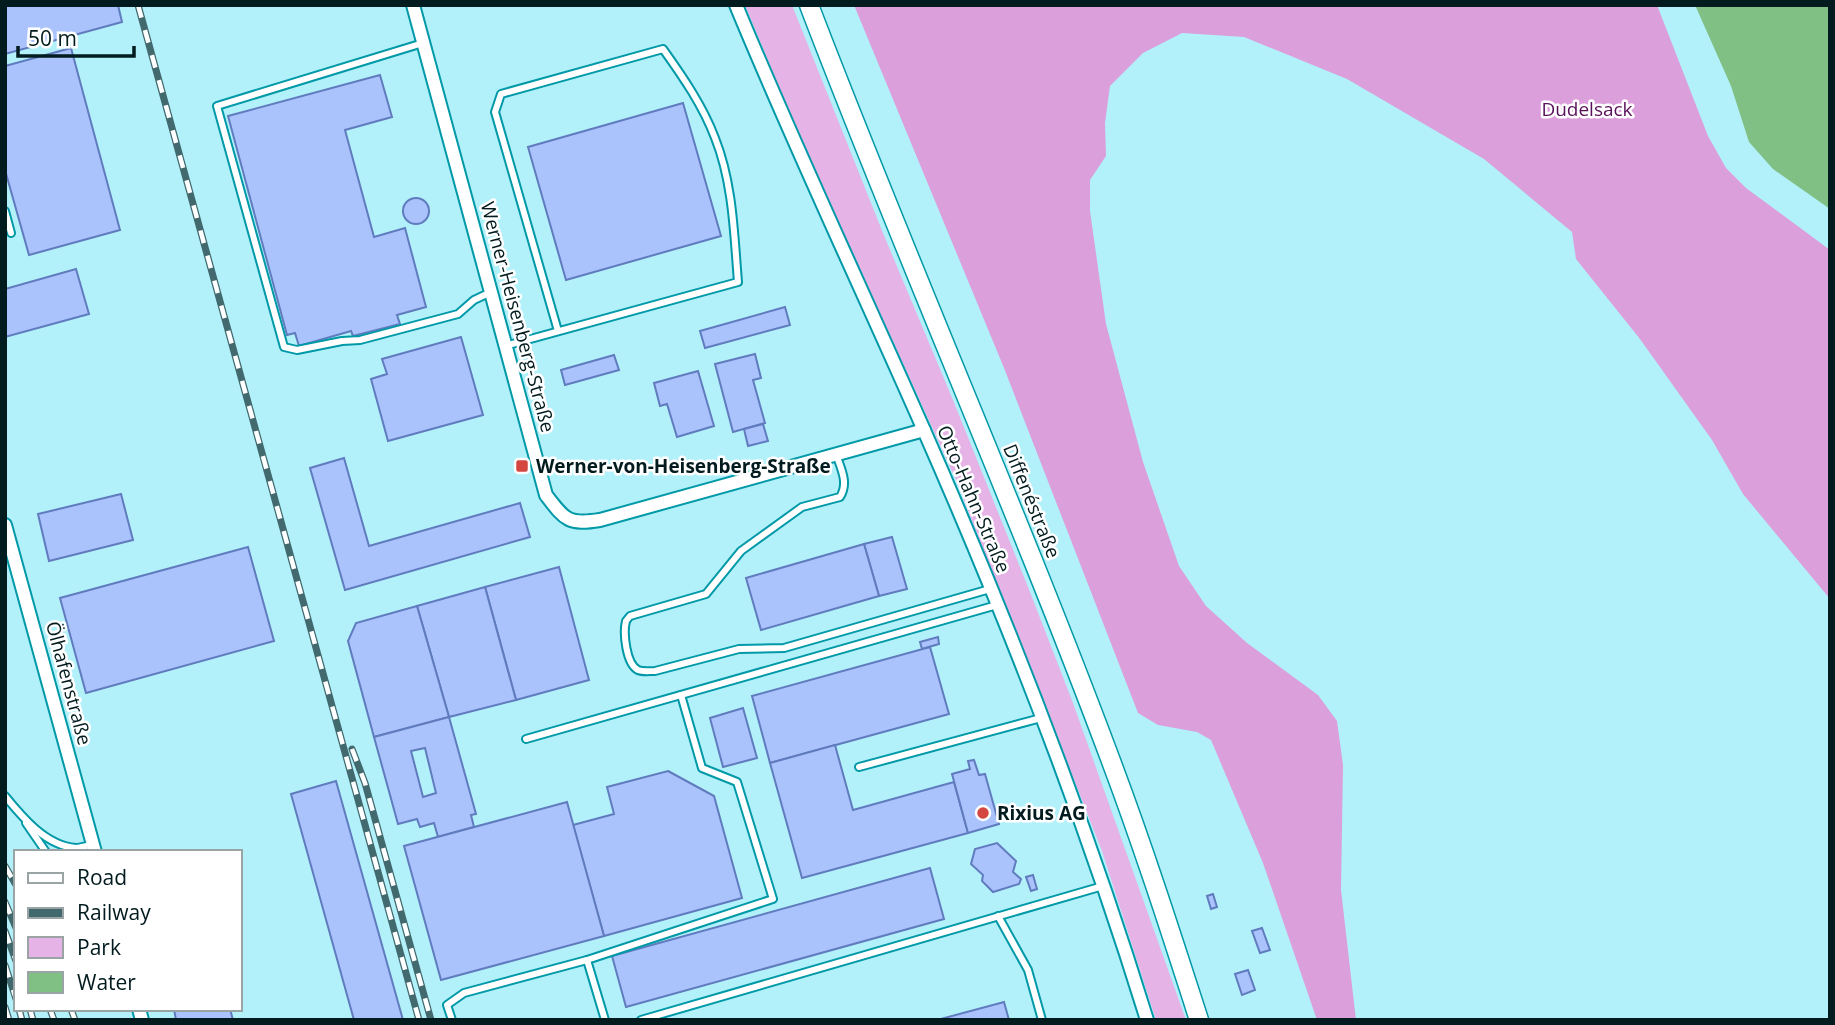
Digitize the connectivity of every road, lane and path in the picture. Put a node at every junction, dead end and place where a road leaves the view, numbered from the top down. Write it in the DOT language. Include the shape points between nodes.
graph roads {
  1 [pos="412,5"];
  2 [pos="736,5"];
  3 [pos="809,5"];
  4 [pos="423,43"];
  5 [pos="5,211"];
  6 [pos="11,233"];
  7 [pos="491,292"];
  8 [pos="558,331"];
  9 [pos="506,346"];
  10 [pos="924,430"];
  11 [pos="836,454"];
  12 [pos="5,525"];
  13 [pos="990,589"];
  14 [pos="997,605"];
  15 [pos="681,695"];
  16 [pos="1041,718"];
  17 [pos="526,739"];
  18 [pos="859,767"];
  19 [pos="5,796"];
  20 [pos="23,818"];
  21 [pos="94,848"];
  22 [pos="45,850"];
  23 [pos="1103,886"];
  24 [pos="998,916"];
  25 [pos="587,960"];
  26 [pos="452,1020"];
  27 [pos="605,1020"];
  28 [pos="641,1020"];
  29 [pos="1042,1020"];
  30 [pos="1147,1020"];
  31 [pos="1199,1020"];
  1 -- 4 [label="street, Werner-Heisenberg-Straße"];
  2 -- 10 [label="street, Otto-Hahn-Straße"];
  3 -- 31 [label="main road, Diffenéstraße" via="1111,761"];
  4 -- 7 [label="street, Werner-Heisenberg-Straße"];
  4 -- 7 [label="lane" via="216,106 284,347 297,350 360,340 458,314"];
  5 -- 6 [label="lane"];
  7 -- 9 [label="street, Werner-Heisenberg-Straße"];
  8 -- 8 [label="lane" via="738,282 730,196 716,138 663,49 502,94 495,112"];
  8 -- 9 [label="lane"];
  9 -- 11 [label="street, Werner-Heisenberg-Straße" via="546,495 560,514 578,524"];
  10 -- 11 [label="street, Werner-Heisenberg-Straße"];
  10 -- 13 [label="street, Otto-Hahn-Straße"];
  11 -- 13 [label="lane" via="845,481 840,497 802,507 741,551 706,594 625,621 635,668 655,671 739,649 785,648"];
  12 -- 21 [label="street, Ölhafenstraße"];
  13 -- 14 [label="street, Otto-Hahn-Straße"];
  14 -- 15 [label="lane"];
  14 -- 16 [label="street, Otto-Hahn-Straße"];
  15 -- 17 [label="lane"];
  15 -- 25 [label="lane" via="702,768 737,782 773,899"];
  16 -- 18 [label="lane"];
  16 -- 23 [label="street, Otto-Hahn-Straße"];
  19 -- 20 [label="lane"];
  20 -- 21 [label="lane" via="52,840"];
  20 -- 22 [label="lane"];
  23 -- 24 [label="lane"];
  23 -- 30 [label="street, Otto-Hahn-Straße"];
  24 -- 28 [label="lane"];
  24 -- 29 [label="lane" via="1028,970"];
  25 -- 26 [label="lane" via="464,993 447,1005"];
  25 -- 27 [label="lane"];
}
